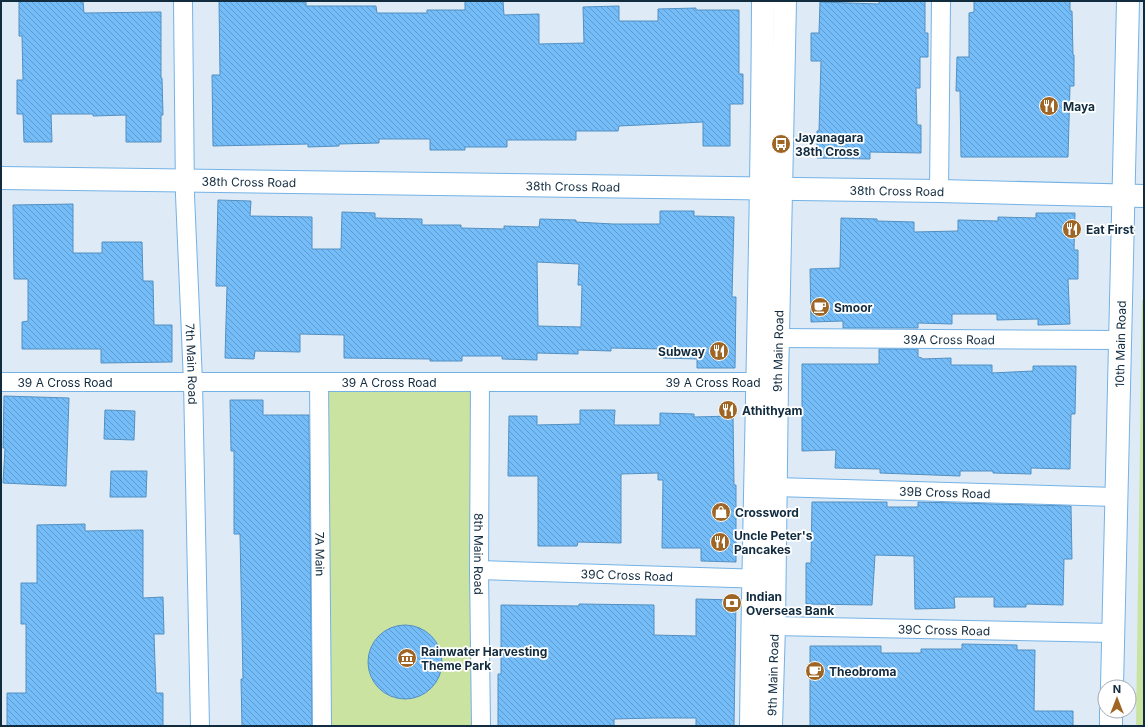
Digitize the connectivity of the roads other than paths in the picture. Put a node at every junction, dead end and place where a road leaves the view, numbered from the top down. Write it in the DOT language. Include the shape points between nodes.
graph roads {
  1 [pos="183,1"];
  2 [pos="763,1"];
  3 [pos="785,1"];
  4 [pos="941,1"];
  5 [pos="1128,1"];
  6 [pos="1,178"];
  7 [pos="185,180"];
  8 [pos="771,189"];
  9 [pos="939,191"];
  10 [pos="1134,196"];
  11 [pos="778,338"];
  12 [pos="1120,340"];
  13 [pos="1,382"];
  14 [pos="194,382"];
  15 [pos="320,382"];
  16 [pos="480,382"];
  17 [pos="767,382"];
  18 [pos="775,487"];
  19 [pos="1116,497"];
  20 [pos="479,570"];
  21 [pos="753,578"];
  22 [pos="774,579"];
  23 [pos="774,626"];
  24 [pos="1113,633"];
  25 [pos="1112,679"];
  26 [pos="200,726"];
  27 [pos="322,726"];
  28 [pos="480,726"];
  29 [pos="751,726"];
  30 [pos="771,726"];
  1 -- 7 [label="street, 7th Main Road"];
  2 -- 8 [label="street, 9th Main Road"];
  3 -- 8 [label="street, 9th Main Road"];
  4 -- 9 [label="street"];
  5 -- 10 [label="street, 10th Main Road"];
  6 -- 7 [label="street, 38th Cross Road"];
  7 -- 8 [label="street, 38th Cross Road"];
  7 -- 14 [label="street, 7th Main Road"];
  8 -- 9 [label="street, 38th Cross Road"];
  8 -- 11 [label="street, 9th Main Road"];
  8 -- 17 [label="street, 9th Main Road"];
  9 -- 10 [label="street, 38th Cross Road"];
  10 -- 12 [label="street, 10th Main Road"];
  11 -- 12 [label="street, 39A Cross Road"];
  11 -- 17 [label="street, 9th Main Road"];
  12 -- 19 [label="street, 10th Main Road"];
  13 -- 14 [label="street, 39 A Cross Road"];
  14 -- 15 [label="street, 39 A Cross Road"];
  14 -- 26 [label="street, 7th Main Road"];
  15 -- 16 [label="street, 39 A Cross Road"];
  15 -- 27 [label="street, 7A Main"];
  16 -- 17 [label="street, 39 A Cross Road"];
  16 -- 20 [label="street, 8th Main Road"];
  17 -- 18 [label="street, 9th Main Road"];
  17 -- 21 [label="street, 9th Main Road"];
  18 -- 19 [label="street, 39B Cross Road"];
  18 -- 22 [label="street, 9th Main Road"];
  19 -- 24 [label="street, 10th Main Road"];
  20 -- 21 [label="street, 39C Cross Road"];
  20 -- 28 [label="street, 8th Main Road"];
  21 -- 22 [label="street, 39C Cross Road"];
  21 -- 29 [label="street, 9th Main Road"];
  22 -- 23 [label="street, 9th Main Road"];
  23 -- 24 [label="street, 39C Cross Road"];
  23 -- 30 [label="street, 9th Main Road"];
  24 -- 25 [label="street, 10th Main Road"];
}
